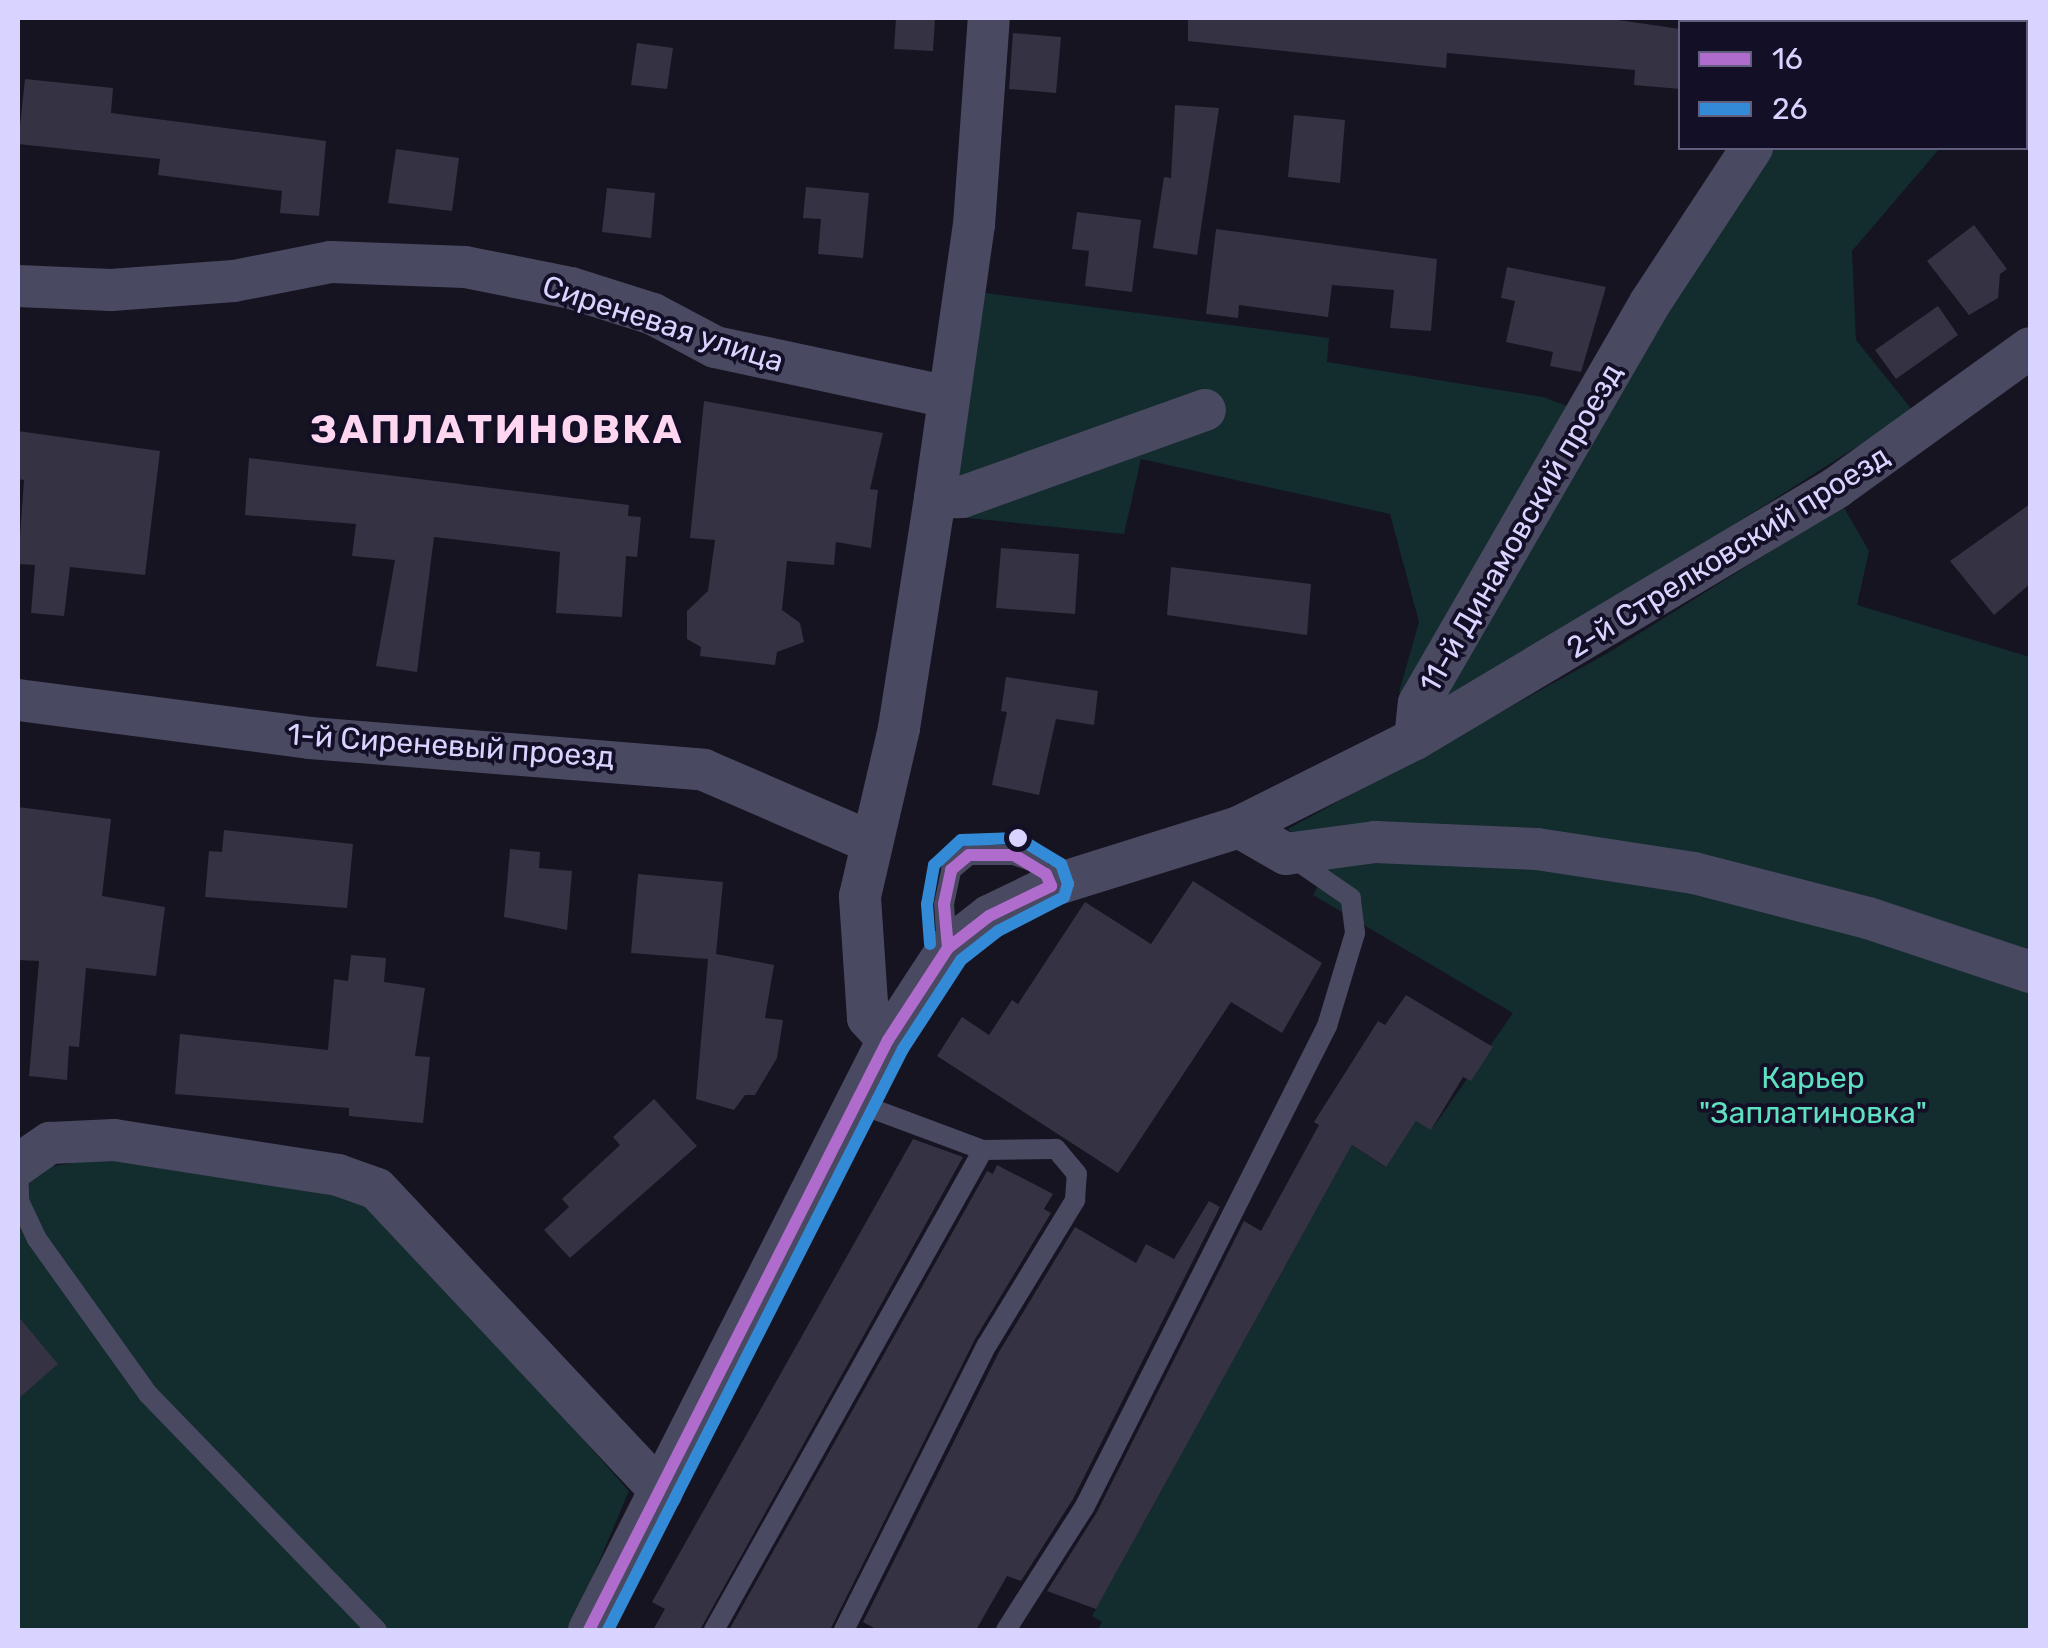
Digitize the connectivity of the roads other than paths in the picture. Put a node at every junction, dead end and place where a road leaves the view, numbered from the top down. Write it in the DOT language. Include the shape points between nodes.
graph roads {
  1 [pos="989,18"];
  2 [pos="1751,150"];
  3 [pos="18,286"];
  4 [pos="2030,348"];
  5 [pos="948,398"];
  6 [pos="1205,410"];
  7 [pos="935,498"];
  8 [pos="18,700"];
  9 [pos="1415,738"];
  10 [pos="1239,827"];
  11 [pos="870,842"];
  12 [pos="1286,854"];
  13 [pos="1051,886"];
  14 [pos="948,948"];
  15 [pos="2030,972"];
  16 [pos="888,1040"];
  17 [pos="859,1104"];
  18 [pos="983,1150"];
  19 [pos="18,1165"];
  20 [pos="662,1492"];
  21 [pos="377,1630"];
  22 [pos="589,1630"];
  23 [pos="714,1630"];
  24 [pos="844,1630"];
  25 [pos="1006,1630"];
  1 -- 5 [label="street" via="974,225"];
  2 -- 9 [label="street, 11-й Динамовский проезд" via="1650,303 1420,703"];
  3 -- 5 [label="street, Сиреневая улица" via="111,290 234,280 331,262 465,268 571,288 653,314 732,351"];
  4 -- 9 [label="street, 2-й Стрелковский проезд" via="1836,488"];
  5 -- 7 [label="street"];
  6 -- 7 [label="street" via="962,497"];
  7 -- 11 [label="street" via="899,728"];
  8 -- 11 [label="street, 1-й Сиреневый проезд" via="310,738 624,758 704,770"];
  9 -- 10 [label="street"];
  10 -- 12 [label="street"];
  10 -- 13 [label="street"];
  11 -- 16 [label="street" via="860,896 862,977 868,1018"];
  12 -- 15 [label="street" via="1375,842 1501,847 1694,873 1868,918"];
  12 -- 25 [label="lane" via="1351,898 1355,933 1326,1026 1085,1506"];
  13 -- 14 [label="street" via="989,916"];
  13 -- 14 [label="lane" via="1036,862 969,855 951,870 944,904"];
  14 -- 16 [label="street"];
  16 -- 17 [label="street"];
  17 -- 18 [label="lane"];
  17 -- 20 [label="street"];
  18 -- 23 [label="lane"];
  18 -- 24 [label="lane" via="1056,1149 1077,1174 1075,1200 988,1345"];
  19 -- 20 [label="street" via="50,1144 114,1140 338,1175 378,1189"];
  19 -- 21 [label="lane" via="18,1201 36,1239 148,1394"];
  20 -- 22 [label="street"];
}
